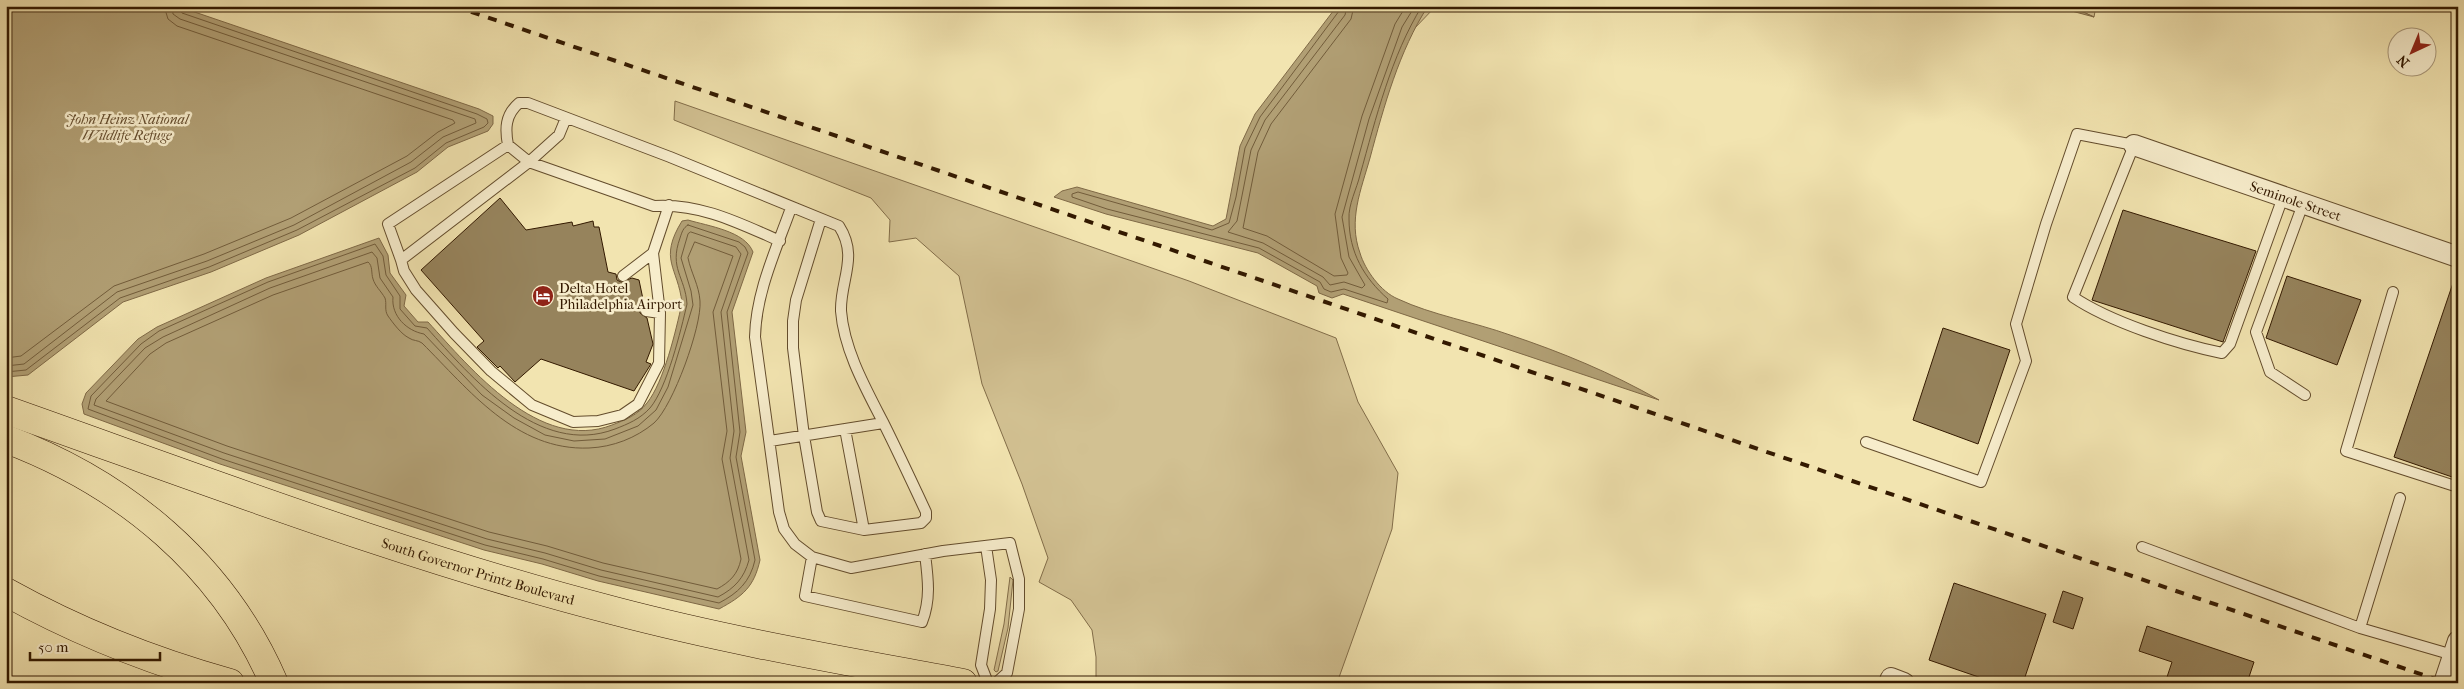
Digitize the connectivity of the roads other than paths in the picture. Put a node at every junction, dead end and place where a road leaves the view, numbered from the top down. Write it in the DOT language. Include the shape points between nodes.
graph roads {
  1 [pos="566,118"];
  2 [pos="508,145"];
  3 [pos="2134,145"];
  4 [pos="529,162"];
  5 [pos="2283,197"];
  6 [pos="2304,204"];
  7 [pos="669,205"];
  8 [pos="791,208"];
  9 [pos="821,219"];
  10 [pos="780,241"];
  11 [pos="653,253"];
  12 [pos="2458,257"];
  13 [pos="401,260"];
  14 [pos="624,276"];
  15 [pos="2393,292"];
  16 [pos="646,311"];
  17 [pos="660,313"];
  18 [pos="2304,395"];
  19 [pos="6,410"];
  20 [pos="883,423"];
  21 [pos="845,429"];
  22 [pos="804,436"];
  23 [pos="6,439"];
  24 [pos="770,441"];
  25 [pos="1866,442"];
  26 [pos="2458,487"];
  27 [pos="2400,498"];
  28 [pos="864,530"];
  29 [pos="986,546"];
  30 [pos="2142,547"];
  31 [pos="925,554"];
  32 [pos="812,557"];
  33 [pos="6,592"];
  34 [pos="2360,628"];
  35 [pos="2455,648"];
  36 [pos="218,680"];
  37 [pos="274,683"];
  38 [pos="963,683"];
  39 [pos="988,683"];
  40 [pos="996,683"];
  41 [pos="2444,683"];
  1 -- 2 [label="lane" via="528,103 519,103 508,115"];
  1 -- 4 [label="lane" via="559,135"];
  1 -- 8 [label="lane"];
  2 -- 4 [label="lane"];
  2 -- 13 [label="lane" via="388,224"];
  3 -- 5 [label="street, Seminole Street"];
  3 -- 5 [label="lane" via="2073,297 2089,307 2188,346 2222,353 2230,344"];
  3 -- 25 [label="lane" via="2077,134 2016,324 2026,361 1981,482"];
  4 -- 7 [label="lane" via="654,206"];
  4 -- 13 [label="lane"];
  5 -- 6 [label="street, Seminole Street"];
  6 -- 12 [label="street, Seminole Street"];
  6 -- 18 [label="lane" via="2256,332 2270,372"];
  7 -- 10 [label="lane" via="714,213"];
  7 -- 11 [label="lane"];
  8 -- 9 [label="lane"];
  8 -- 10 [label="lane"];
  9 -- 20 [label="lane" via="839,226 846,238 848,255 841,310 866,390"];
  9 -- 22 [label="lane" via="796,300 793,321 793,348"];
  10 -- 24 [label="lane" via="759,299 755,337"];
  11 -- 14 [label="lane"];
  11 -- 17 [label="lane"];
  13 -- 17 [label="lane" via="416,290 491,371 532,405 573,422 598,421 622,415 638,404 659,363"];
  15 -- 26 [label="lane" via="2346,452"];
  16 -- 17 [label="lane"];
  19 -- 38 [label="main road, South Governor Printz Boulevard" via="374,538 515,583 677,626"];
  20 -- 21 [label="lane"];
  20 -- 28 [label="lane" via="926,518 921,524"];
  21 -- 22 [label="lane"];
  21 -- 28 [label="lane"];
  22 -- 24 [label="lane"];
  22 -- 28 [label="lane" via="821,521"];
  23 -- 37 [label="main road" via="51,457 90,478 164,530 225,597 252,638"];
  24 -- 32 [label="lane" via="784,529 795,544"];
  27 -- 34 [label="lane"];
  29 -- 31 [label="lane"];
  29 -- 39 [label="lane" via="991,580 990,609 981,665"];
  29 -- 40 [label="lane" via="1010,543 1019,579 1016,636 1008,673"];
  30 -- 34 [label="lane"];
  31 -- 32 [label="lane" via="851,568"];
  31 -- 32 [label="lane" via="929,589 922,622 805,596"];
  33 -- 36 [label="main road" via="119,648"];
  34 -- 35 [label="lane"];
  35 -- 41 [label="street"];
}
